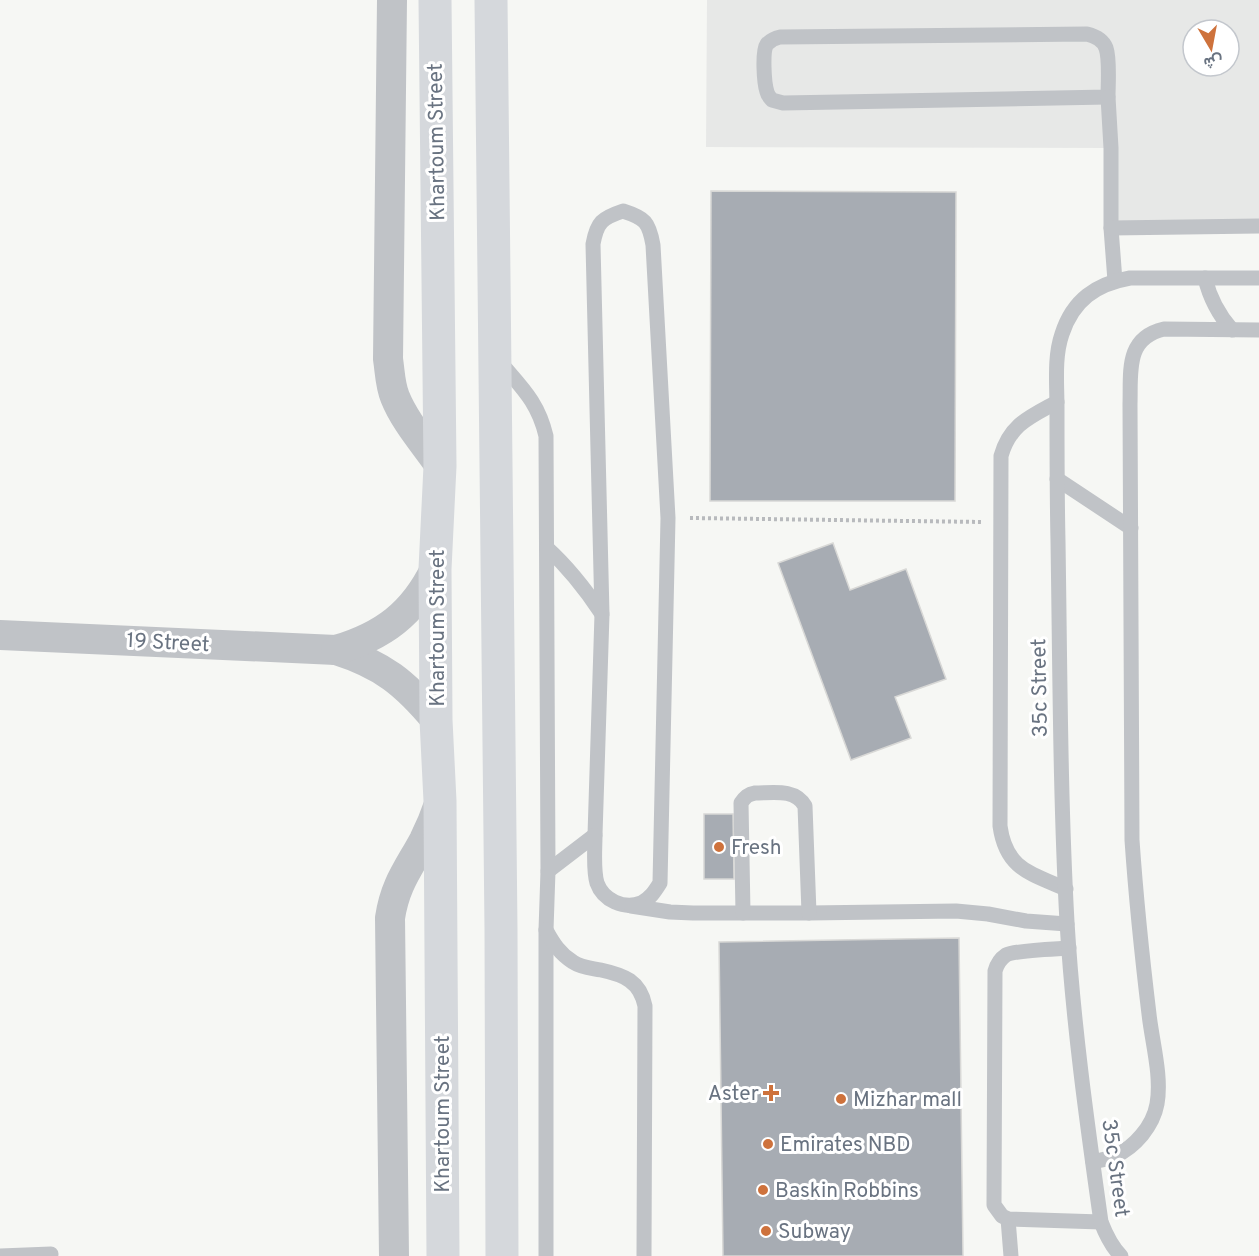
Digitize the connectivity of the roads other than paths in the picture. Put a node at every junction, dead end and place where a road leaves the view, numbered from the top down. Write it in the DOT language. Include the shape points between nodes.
graph roads {
  1 [pos="392,0"];
  2 [pos="435,0"];
  3 [pos="491,0"];
  4 [pos="1108,98"];
  5 [pos="1259,226"];
  6 [pos="1111,228"];
  7 [pos="1205,278"];
  8 [pos="1259,278"];
  9 [pos="1115,281"];
  10 [pos="1232,330"];
  11 [pos="1259,330"];
  12 [pos="496,358"];
  13 [pos="1057,402"];
  14 [pos="440,466"];
  15 [pos="1057,479"];
  16 [pos="1131,528"];
  17 [pos="547,548"];
  18 [pos="435,569"];
  19 [pos="602,614"];
  20 [pos="0,635"];
  21 [pos="336,650"];
  22 [pos="436,720"];
  23 [pos="440,801"];
  24 [pos="595,835"];
  25 [pos="548,871"];
  26 [pos="1066,888"];
  27 [pos="626,905"];
  28 [pos="743,913"];
  29 [pos="809,913"];
  30 [pos="1067,924"];
  31 [pos="546,930"];
  32 [pos="1069,948"];
  33 [pos="1093,1162"];
  34 [pos="1008,1219"];
  35 [pos="1101,1222"];
  36 [pos="51,1254"];
  37 [pos="0,1256"];
  38 [pos="394,1256"];
  39 [pos="443,1256"];
  40 [pos="502,1256"];
  41 [pos="546,1256"];
  42 [pos="644,1256"];
  43 [pos="1011,1256"];
  44 [pos="1121,1256"];
  1 -- 14 [label="street" via="390,378 402,412"];
  2 -- 14 [label="main road, Khartoum Street"];
  3 -- 12 [label="main road"];
  4 -- 4 [label="lane" via="1106,49 1095,36 1087,34 780,37 768,43 764,56 766,90 772,100 783,104"];
  4 -- 6 [label="lane"];
  5 -- 6 [label="lane"];
  6 -- 9 [label="lane"];
  7 -- 8 [label="lane, 35c Street"];
  7 -- 9 [label="lane, 35c Street"];
  7 -- 10 [label="lane" via="1214,306"];
  9 -- 13 [label="lane, 35c Street" via="1088,295 1068,319 1058,349"];
  10 -- 11 [label="lane"];
  10 -- 16 [label="lane" via="1164,329 1147,335 1135,350 1130,404"];
  12 -- 17 [label="lane" via="532,399 543,423 547,450"];
  12 -- 40 [label="main road"];
  13 -- 15 [label="lane, 35c Street"];
  13 -- 26 [label="lane" via="1016,427 1001,456 1000,826 1002,840 1017,865"];
  14 -- 18 [label="main road, Khartoum Street"];
  15 -- 16 [label="lane"];
  15 -- 26 [label="lane, 35c Street"];
  16 -- 33 [label="lane" via="1132,840 1142,962 1159,1083 1157,1106 1148,1127 1134,1144 1115,1156"];
  17 -- 19 [label="lane" via="568,567"];
  17 -- 25 [label="lane"];
  18 -- 21 [label="street, 19 Street" via="419,598 395,621 367,639"];
  18 -- 22 [label="main road, Khartoum Street"];
  19 -- 24 [label="lane"];
  19 -- 27 [label="lane" via="593,244 596,228 607,216 623,211 639,216 650,228 653,244 668,518 660,883 640,903"];
  20 -- 21 [label="street, 19 Street"];
  21 -- 22 [label="street, 19 Street" via="392,675"];
  22 -- 23 [label="main road, Khartoum Street"];
  23 -- 38 [label="street" via="426,836 400,880 390,918"];
  23 -- 39 [label="main road, Khartoum Street"];
  24 -- 25 [label="lane"];
  24 -- 27 [label="lane" via="597,884 614,902"];
  25 -- 31 [label="lane"];
  26 -- 30 [label="lane, 35c Street"];
  27 -- 28 [label="lane" via="670,912"];
  28 -- 29 [label="lane"];
  28 -- 29 [label="lane" via="741,803 749,794 790,793 805,806"];
  29 -- 30 [label="lane" via="964,912"];
  30 -- 32 [label="lane, 35c Street"];
  31 -- 41 [label="lane"];
  31 -- 42 [label="lane" via="558,950 574,963 627,978 643,995"];
  32 -- 33 [label="lane, 35c Street"];
  32 -- 34 [label="lane" via="1006,955 995,971 993,1198 997,1211"];
  33 -- 35 [label="lane, 35c Street"];
  34 -- 35 [label="lane"];
  34 -- 43 [label="lane"];
  35 -- 44 [label="lane, 35c Street"];
  36 -- 37 [label="lane"];
}
